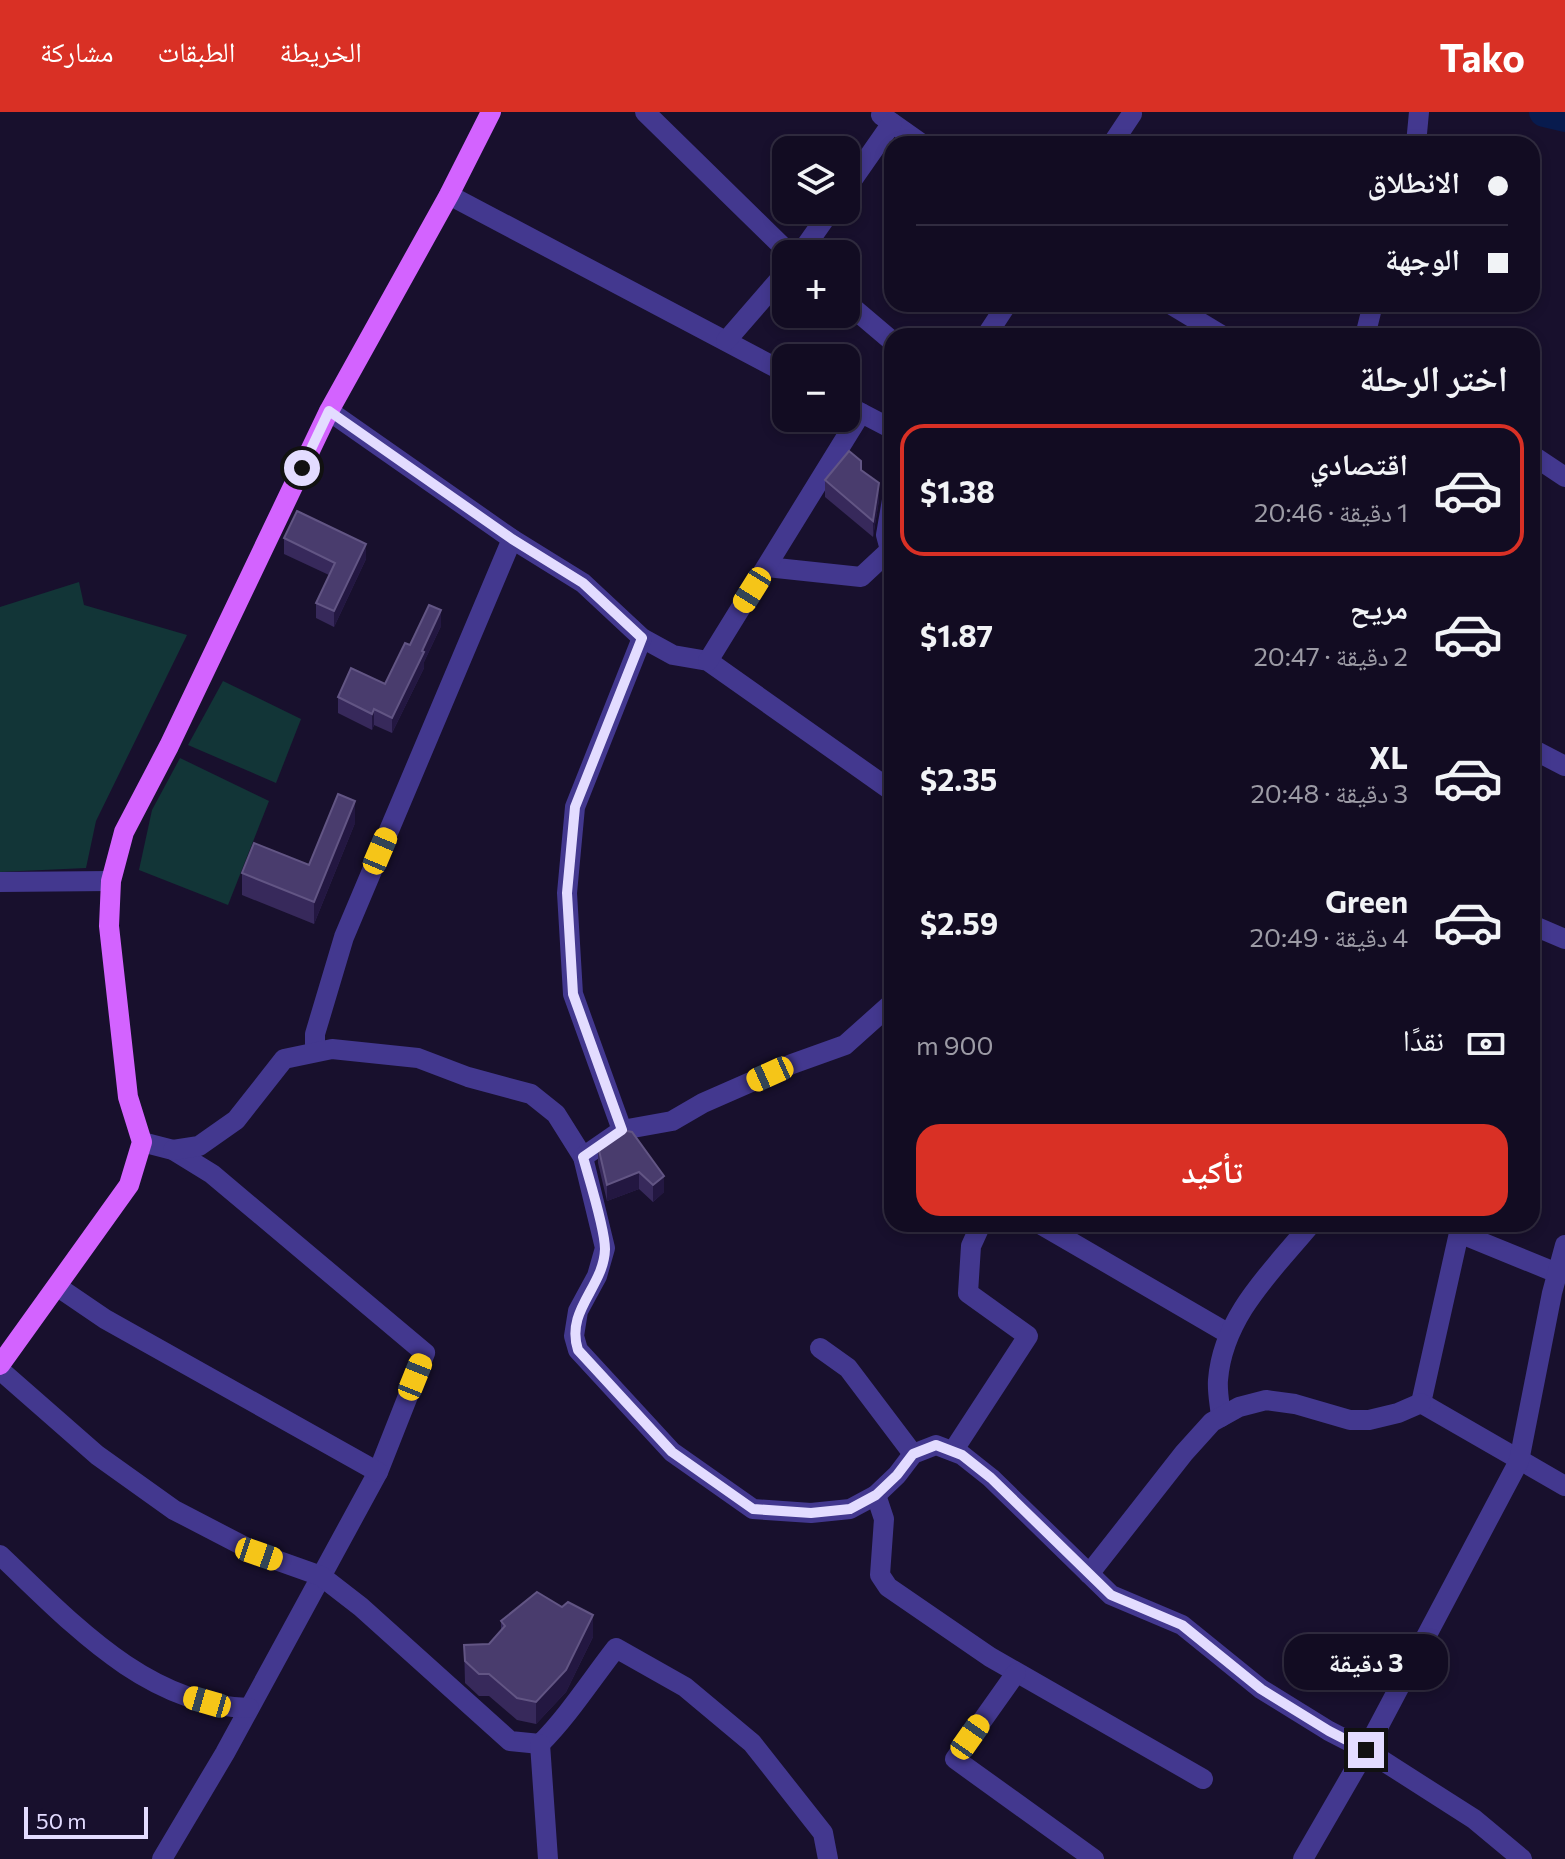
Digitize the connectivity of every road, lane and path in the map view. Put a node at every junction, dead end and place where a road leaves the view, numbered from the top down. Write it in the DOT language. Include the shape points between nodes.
graph roads {
  1 [pos="491,112"];
  2 [pos="645,112"];
  3 [pos="1419,112"];
  4 [pos="1132,114"];
  5 [pos="911,136"];
  6 [pos="1117,136"];
  7 [pos="1417,136"];
  8 [pos="860,165"];
  9 [pos="449,195"];
  10 [pos="776,240"];
  11 [pos="772,288"];
  12 [pos="1183,312"];
  13 [pos="860,314"];
  14 [pos="1210,328"];
  15 [pos="884,334"];
  16 [pos="726,341"];
  17 [pos="772,366"];
  18 [pos="329,411"];
  19 [pos="860,412"];
  20 [pos="884,425"];
  21 [pos="841,432"];
  22 [pos="1540,460"];
  23 [pos="1565,477"];
  24 [pos="512,539"];
  25 [pos="884,557"];
  26 [pos="767,567"];
  27 [pos="642,638"];
  28 [pos="708,661"];
  29 [pos="1540,752"];
  30 [pos="1563,759"];
  31 [pos="884,785"];
  32 [pos="111,881"];
  33 [pos="0,882"];
  34 [pos="1540,928"];
  35 [pos="1565,939"];
  36 [pos="884,1010"];
  37 [pos="315,1052"];
  38 [pos="622,1130"];
  39 [pos="142,1142"];
  40 [pos="173,1150"];
  41 [pos="583,1157"];
  42 [pos="977,1232"];
  43 [pos="1054,1232"];
  44 [pos="1304,1232"];
  45 [pos="1455,1232"];
  46 [pos="1465,1232"];
  47 [pos="1565,1245"];
  48 [pos="1557,1273"];
  49 [pos="58,1287"];
  50 [pos="1229,1334"];
  51 [pos="820,1348"];
  52 [pos="0,1367"];
  53 [pos="1421,1403"];
  54 [pos="1221,1417"];
  55 [pos="953,1451"];
  56 [pos="913,1454"];
  57 [pos="1519,1461"];
  58 [pos="378,1472"];
  59 [pos="1565,1486"];
  60 [pos="876,1495"];
  61 [pos="0,1555"];
  62 [pos="1089,1574"];
  63 [pos="321,1576"];
  64 [pos="1016,1673"];
  65 [pos="249,1708"];
  66 [pos="540,1744"];
  67 [pos="1366,1750"];
  68 [pos="1203,1779"];
  69 [pos="162,1859"];
  70 [pos="548,1859"];
  71 [pos="828,1859"];
  72 [pos="1094,1859"];
  73 [pos="1303,1859"];
  74 [pos="1522,1859"];
  1 -- 9 [label="main road"];
  2 -- 10 [label="street"];
  3 -- 7 [label="street"];
  4 -- 6 [label="street"];
  5 -- 8 [label="street" via="887,119"];
  9 -- 16 [label="street"];
  9 -- 18 [label="main road"];
  11 -- 16 [label="street"];
  12 -- 14 [label="street"];
  13 -- 15 [label="street"];
  16 -- 17 [label="street"];
  18 -- 24 [label="street"];
  18 -- 32 [label="main road" via="124,832"];
  19 -- 20 [label="street"];
  21 -- 26 [label="street"];
  22 -- 23 [label="street"];
  24 -- 27 [label="street" via="583,583"];
  24 -- 37 [label="street" via="344,937 315,1034"];
  25 -- 26 [label="street" via="861,577"];
  26 -- 28 [label="street"];
  27 -- 28 [label="street" via="673,655"];
  27 -- 38 [label="street" via="575,807 567,893 573,994"];
  28 -- 31 [label="street"];
  29 -- 30 [label="street"];
  32 -- 33 [label="street"];
  32 -- 39 [label="main road" via="109,926 128,1097"];
  34 -- 35 [label="street"];
  36 -- 38 [label="street" via="845,1045 703,1103 672,1121"];
  37 -- 40 [label="street" via="284,1059 236,1120 214,1137 199,1146"];
  37 -- 41 [label="street" via="418,1058 531,1094 556,1114"];
  38 -- 41 [label="street"];
  39 -- 40 [label="street"];
  39 -- 49 [label="main road" via="129,1185"];
  40 -- 58 [label="street" via="212,1174 425,1353"];
  41 -- 60 [label="street" via="605,1248 578,1311 578,1350 672,1452 753,1509 850,1509"];
  42 -- 55 [label="street" via="971,1246 968,1293 1028,1336"];
  43 -- 50 [label="street"];
  44 -- 50 [label="street" via="1244,1305"];
  45 -- 53 [label="street"];
  46 -- 48 [label="street"];
  47 -- 48 [label="street"];
  48 -- 57 [label="street"];
  49 -- 52 [label="main road"];
  49 -- 58 [label="street" via="105,1319"];
  50 -- 54 [label="street" via="1218,1381"];
  51 -- 56 [label="street" via="848,1368"];
  52 -- 63 [label="street" via="97,1455 174,1510 259,1554"];
  53 -- 54 [label="street" via="1369,1420 1350,1420 1266,1400"];
  53 -- 57 [label="street"];
  54 -- 62 [label="street" via="1184,1453"];
  55 -- 56 [label="street" via="936,1445"];
  55 -- 62 [label="street" via="991,1478"];
  56 -- 60 [label="street"];
  57 -- 59 [label="street"];
  57 -- 67 [label="street"];
  58 -- 63 [label="street"];
  60 -- 64 [label="street" via="884,1519 880,1575 888,1587"];
  61 -- 65 [label="street" via="85,1636 164,1689 229,1708"];
  62 -- 67 [label="street" via="1111,1595 1182,1625 1261,1689"];
  63 -- 65 [label="street"];
  63 -- 66 [label="street" via="510,1741"];
  64 -- 68 [label="street"];
  64 -- 72 [label="street" via="955,1759"];
  65 -- 69 [label="street"];
  66 -- 70 [label="street"];
  66 -- 71 [label="street" via="616,1648 685,1687 752,1743 823,1833"];
  67 -- 73 [label="street"];
  67 -- 74 [label="street" via="1474,1819"];
}
